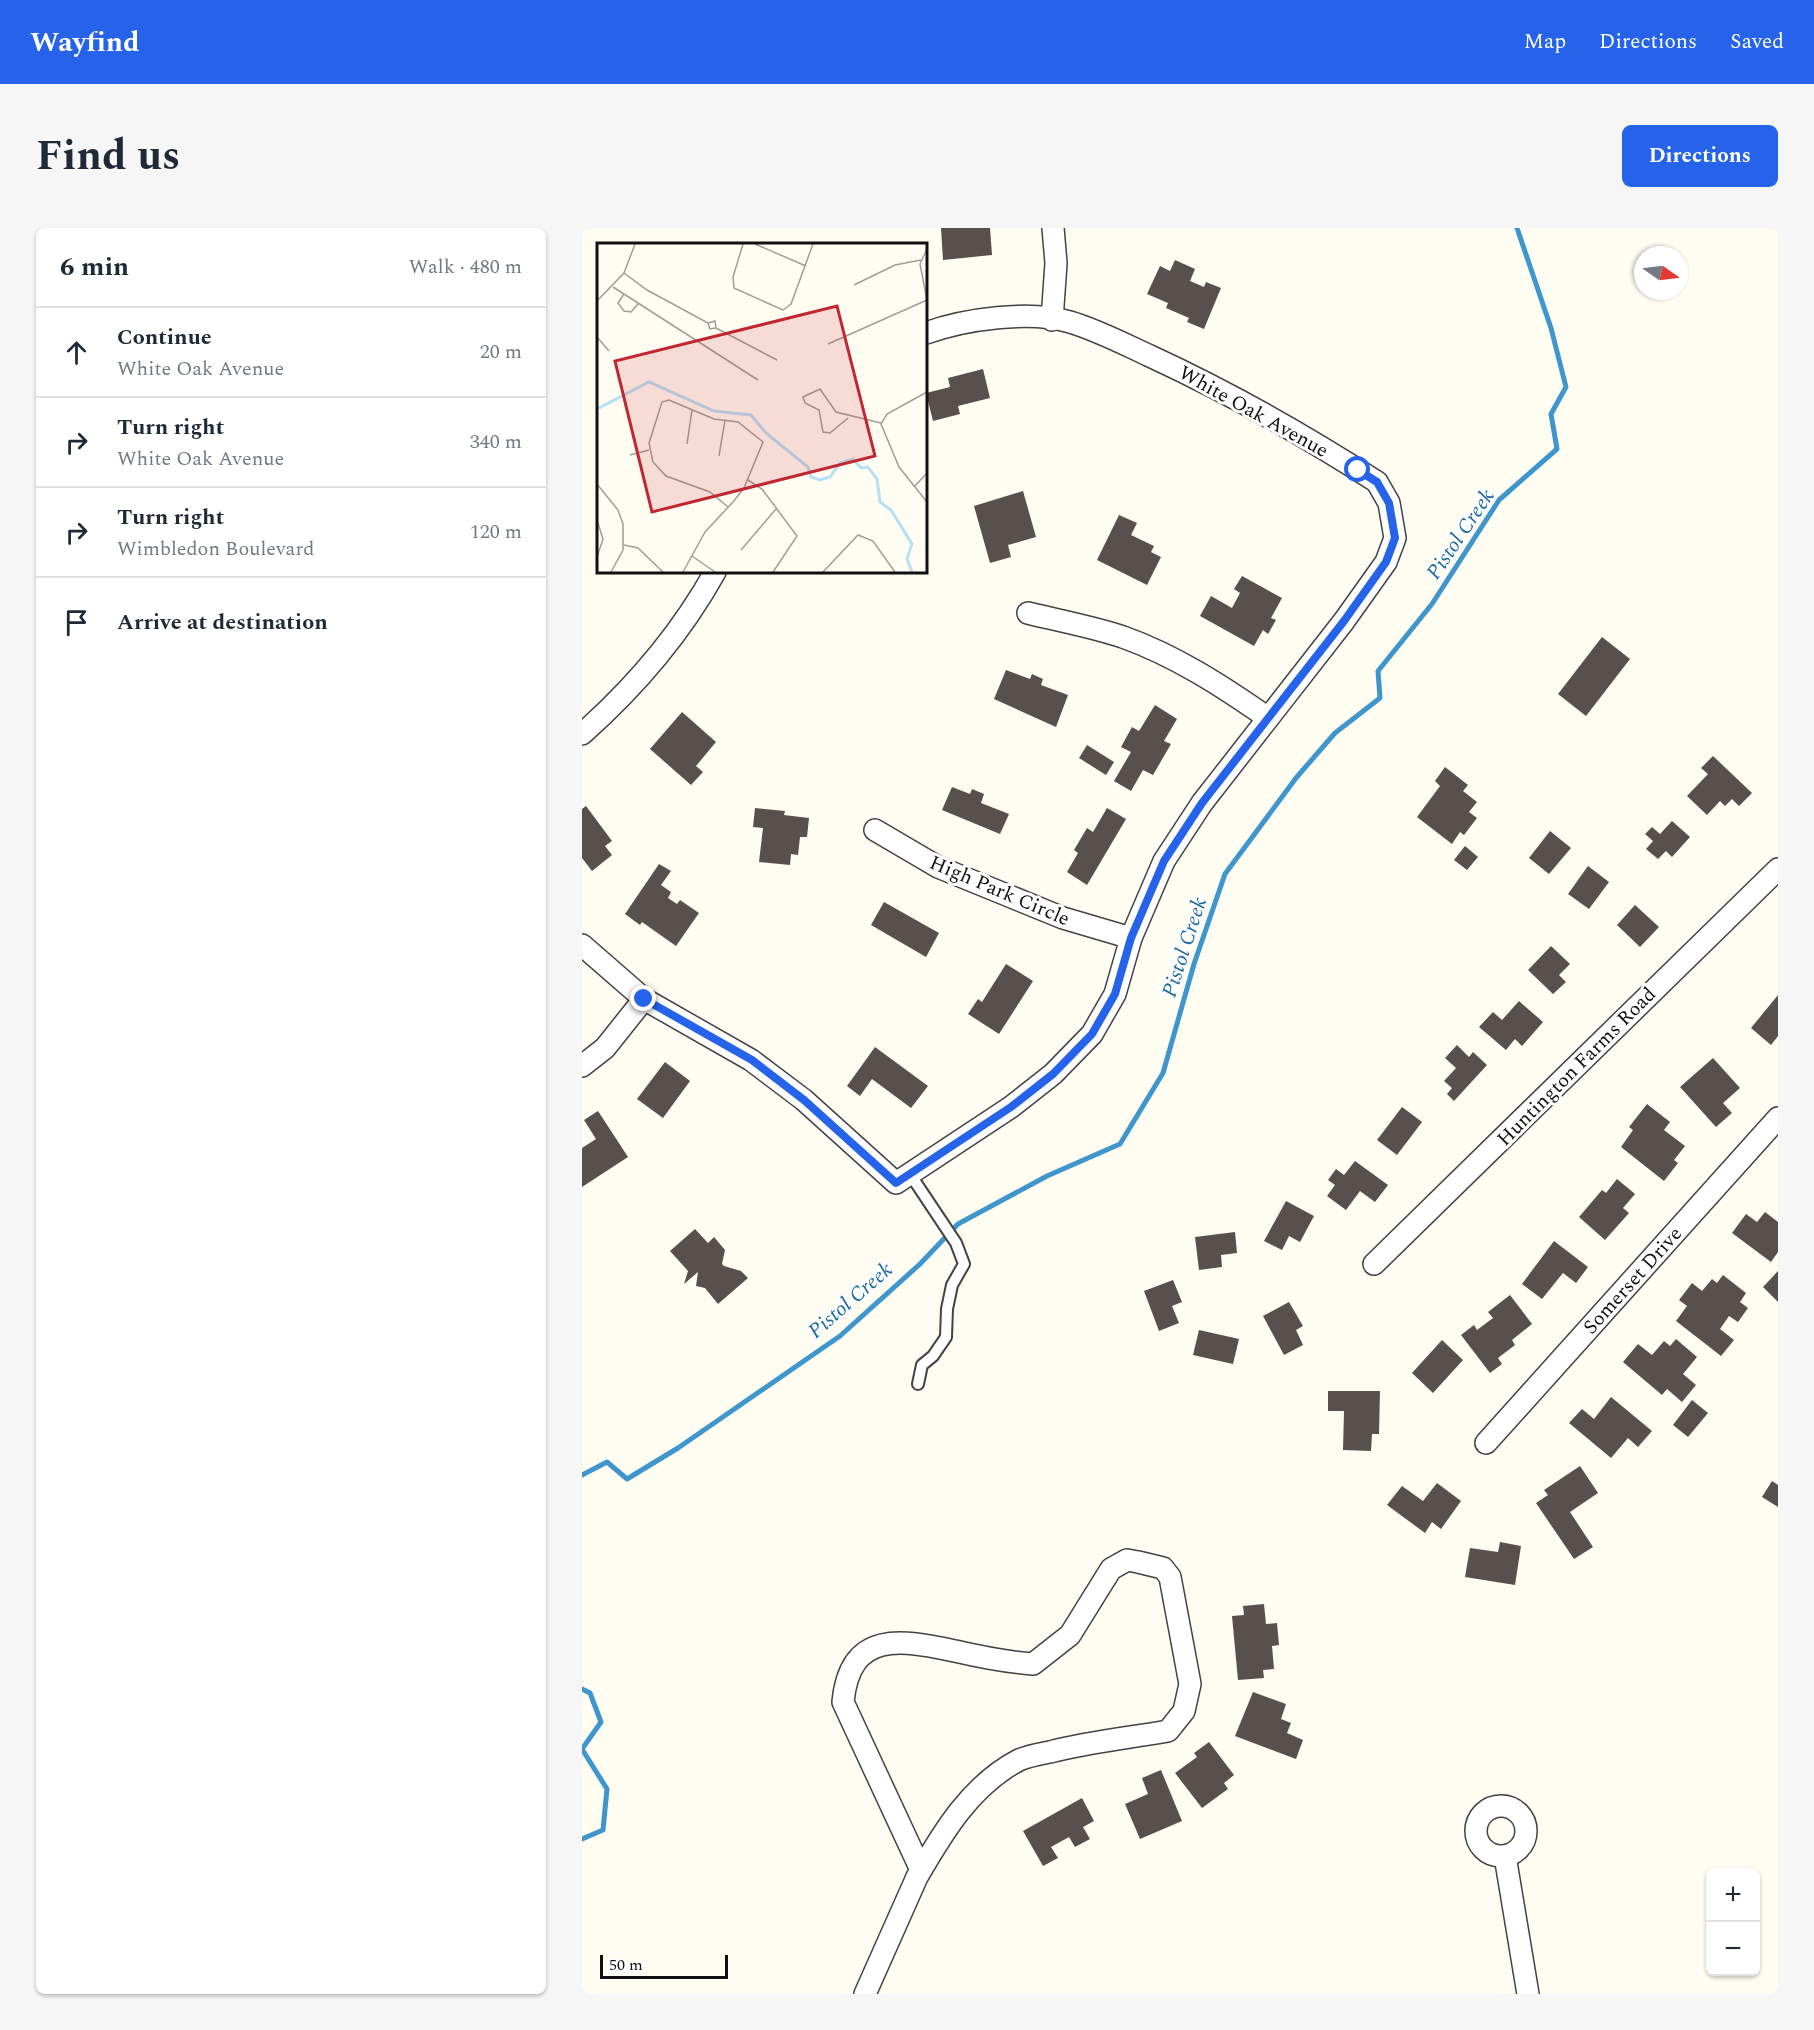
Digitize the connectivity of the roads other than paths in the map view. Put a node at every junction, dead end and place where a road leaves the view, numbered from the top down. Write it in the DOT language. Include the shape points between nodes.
graph roads {
  1 [pos="1053,228"];
  2 [pos="1052,320"];
  3 [pos="927,333"];
  4 [pos="715,573"];
  5 [pos="1029,613"];
  6 [pos="1268,718"];
  7 [pos="582,734"];
  8 [pos="875,830"];
  9 [pos="1778,868"];
  10 [pos="1131,938"];
  11 [pos="582,945"];
  12 [pos="644,999"];
  13 [pos="582,1066"];
  14 [pos="1778,1118"];
  15 [pos="903,1179"];
  16 [pos="1374,1264"];
  17 [pos="918,1384"];
  18 [pos="1486,1443"];
  19 [pos="1505,1856"];
  20 [pos="921,1870"];
  21 [pos="865,1994"];
  22 [pos="1528,1994"];
  1 -- 2 [label="street" via="1056,263"];
  2 -- 3 [label="street, White Oak Avenue" via="1022,317 954,323"];
  2 -- 6 [label="street, White Oak Avenue" via="1068,321 1105,335 1206,382 1377,482 1389,503 1395,538 1386,562"];
  4 -- 7 [label="street" via="699,602 624,697"];
  5 -- 6 [label="street" via="1122,637 1162,653 1215,681"];
  6 -- 10 [label="street, White Oak Avenue" via="1202,803 1164,861"];
  8 -- 10 [label="street, High Park Circle" via="938,867 1063,918"];
  9 -- 16 [label="street, Huntington Farms Road"];
  10 -- 15 [label="street, White Oak Avenue" via="1115,994 1092,1034 1053,1074 1011,1107"];
  11 -- 12 [label="street"];
  12 -- 13 [label="street" via="605,1048"];
  12 -- 15 [label="street" via="752,1060"];
  14 -- 18 [label="street, Somerset Drive"];
  15 -- 17 [label="lane" via="956,1242 964,1264 952,1285 946,1309 946,1337 921,1365"];
  19 -- 22 [label="street"];
  20 -- 20 [label="street" via="941,1834 985,1783 1020,1760 1076,1745 1168,1731 1184,1712 1190,1684 1170,1577 1162,1568 1127,1560 1111,1569 1070,1635 1033,1664 897,1641 862,1655 851,1671 843,1702"];
  20 -- 21 [label="street"];
}
